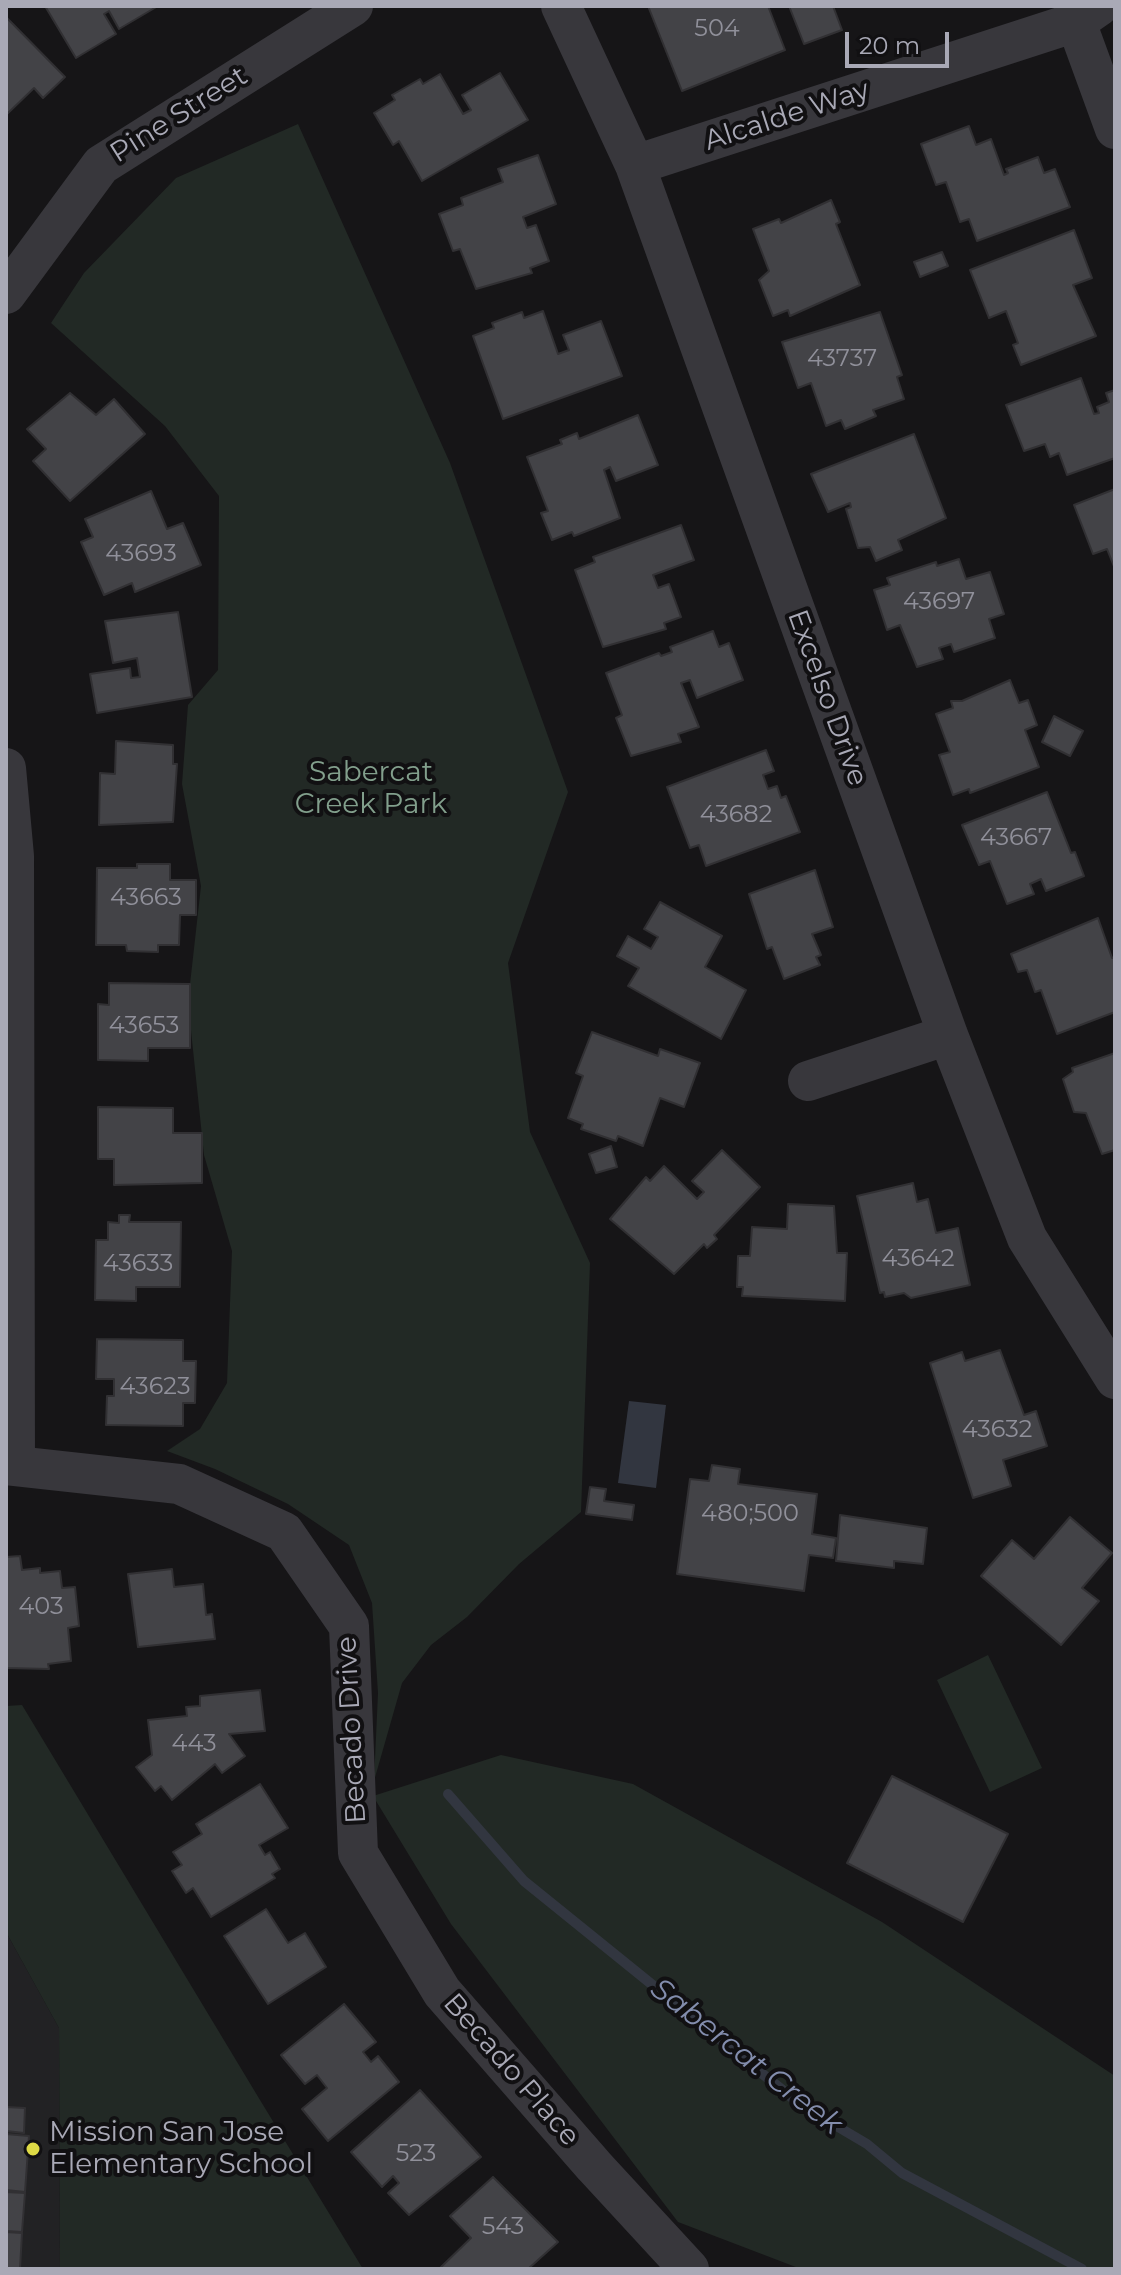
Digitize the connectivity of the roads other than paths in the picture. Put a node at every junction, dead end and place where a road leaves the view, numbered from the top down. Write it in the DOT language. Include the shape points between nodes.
graph roads {
  1 [pos="353,6"];
  2 [pos="561,6"];
  3 [pos="1088,14"];
  4 [pos="1115,129"];
  5 [pos="635,165"];
  6 [pos="6,294"];
  7 [pos="6,768"];
  8 [pos="948,1035"];
  9 [pos="808,1081"];
  10 [pos="1115,1379"];
  11 [pos="11,1465"];
  12 [pos="358,1853"];
  13 [pos="689,2269"];
  1 -- 6 [label="street, Pine Street" via="101,165"];
  2 -- 5 [label="street, Excelso Drive"];
  3 -- 4 [label="street"];
  3 -- 5 [label="street, Alcalde Way"];
  5 -- 8 [label="street, Excelso Drive"];
  7 -- 11 [label="street" via="14,856"];
  8 -- 9 [label="street"];
  8 -- 10 [label="street, Excelso Drive" via="1027,1238"];
  11 -- 12 [label="street, Becado Drive" via="179,1484 284,1532 349,1626"];
  12 -- 13 [label="street, Becado Place" via="442,1992"];
}
